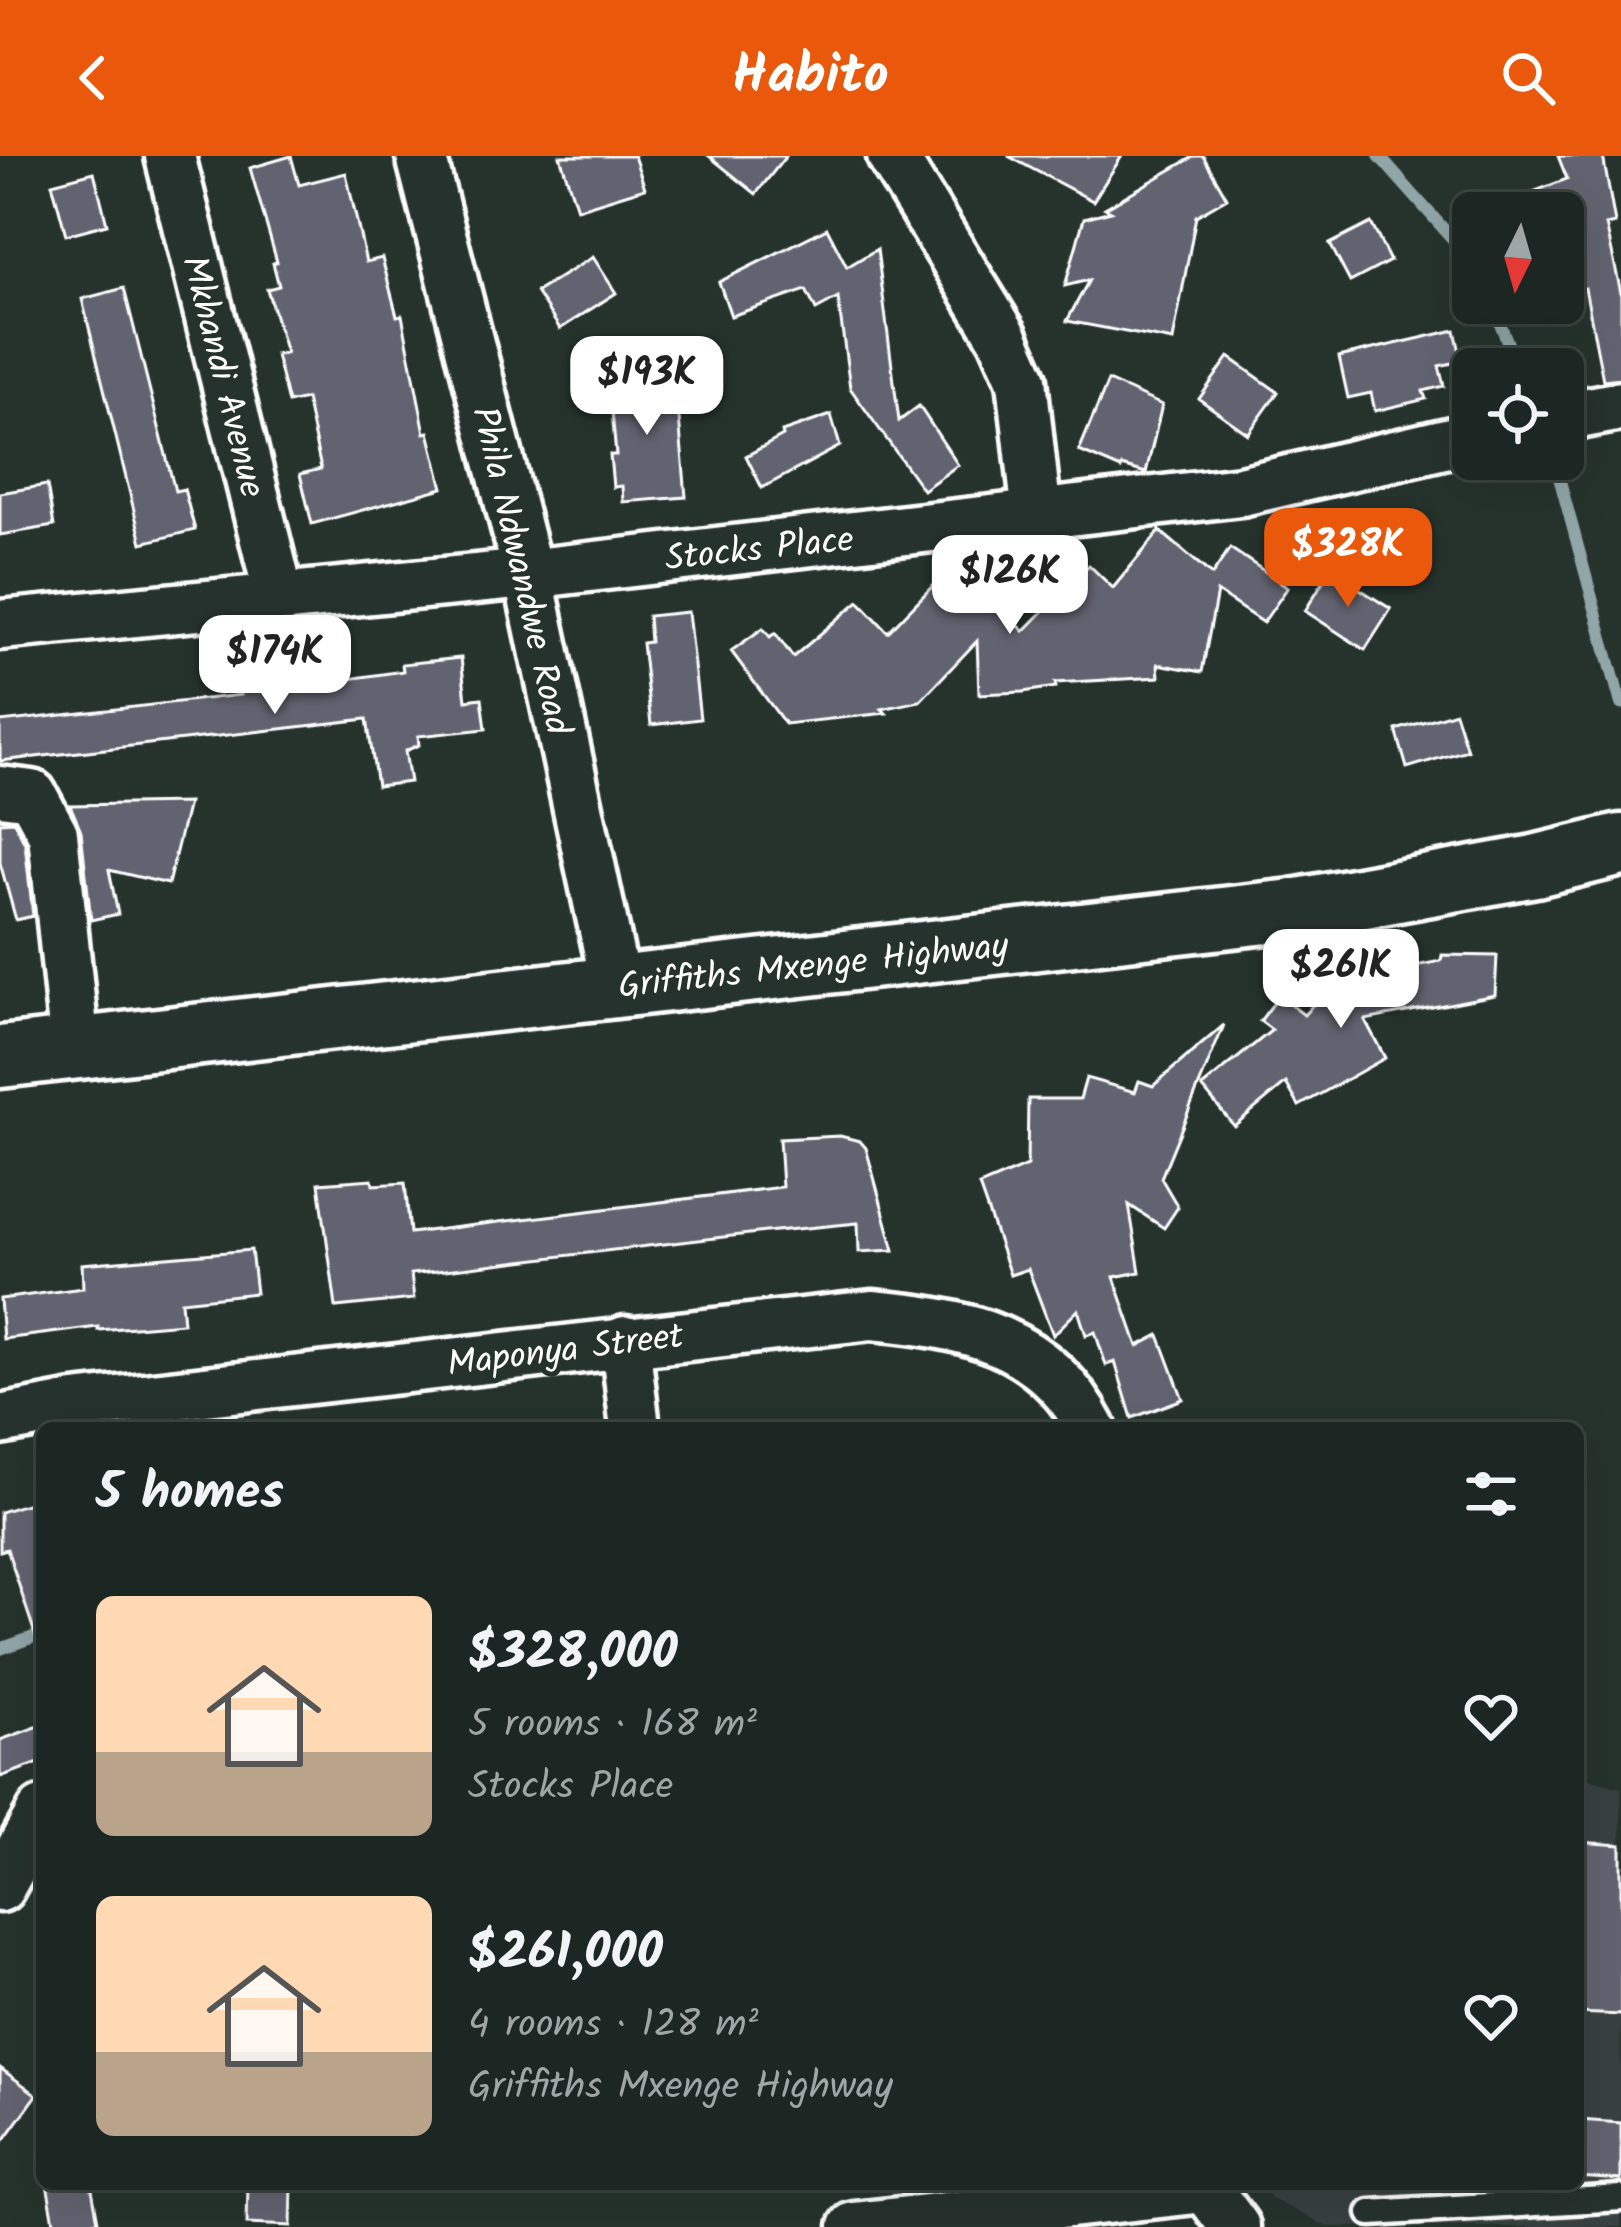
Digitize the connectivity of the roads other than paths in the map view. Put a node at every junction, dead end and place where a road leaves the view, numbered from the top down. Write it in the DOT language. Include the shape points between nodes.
graph roads {
  1 [pos="170,156"];
  2 [pos="422,156"];
  3 [pos="892,156"];
  4 [pos="1621,406"];
  5 [pos="1584,413"];
  6 [pos="1452,442"];
  7 [pos="1037,516"];
  8 [pos="528,574"];
  9 [pos="279,596"];
  10 [pos="0,625"];
  11 [pos="0,791"];
  12 [pos="1621,845"];
  13 [pos="616,986"];
  14 [pos="75,1048"];
  15 [pos="0,1057"];
  16 [pos="625,1341"];
  17 [pos="0,1420"];
  18 [pos="634,1422"];
  19 [pos="1086,1422"];
  20 [pos="36,1823"];
  21 [pos="0,1887"];
  22 [pos="1136,2190"];
  23 [pos="1207,2190"];
  24 [pos="1035,2196"];
  25 [pos="1621,2198"];
  26 [pos="1371,2212"];
  27 [pos="854,2227"];
  28 [pos="1235,2227"];
  1 -- 9 [label="street, Mkhandi Avenue"];
  2 -- 8 [label="street, Phila Ndwandwe Road"];
  3 -- 7 [label="street" via="1022,380"];
  4 -- 5 [label="street"];
  6 -- 7 [label="street, Stocks Place" via="1241,491"];
  7 -- 8 [label="street, Stocks Place"];
  8 -- 9 [label="street, Stocks Place"];
  8 -- 13 [label="street, Phila Ndwandwe Road"];
  9 -- 10 [label="street, Stocks Place"];
  11 -- 14 [label="street" via="32,796 53,834"];
  12 -- 13 [label="street, Griffiths Mxenge Highway" via="1294,910"];
  13 -- 14 [label="street, Griffiths Mxenge Highway"];
  14 -- 15 [label="street, Griffiths Mxenge Highway"];
  16 -- 17 [label="street, Maponya Street"];
  16 -- 18 [label="street"];
  16 -- 19 [label="street, Maponya Street" via="872,1315 970,1328 1049,1373"];
  20 -- 21 [label="street"];
  22 -- 24 [label="street"];
  23 -- 28 [label="street"];
  24 -- 27 [label="street"];
  25 -- 26 [label="lane"];
}
